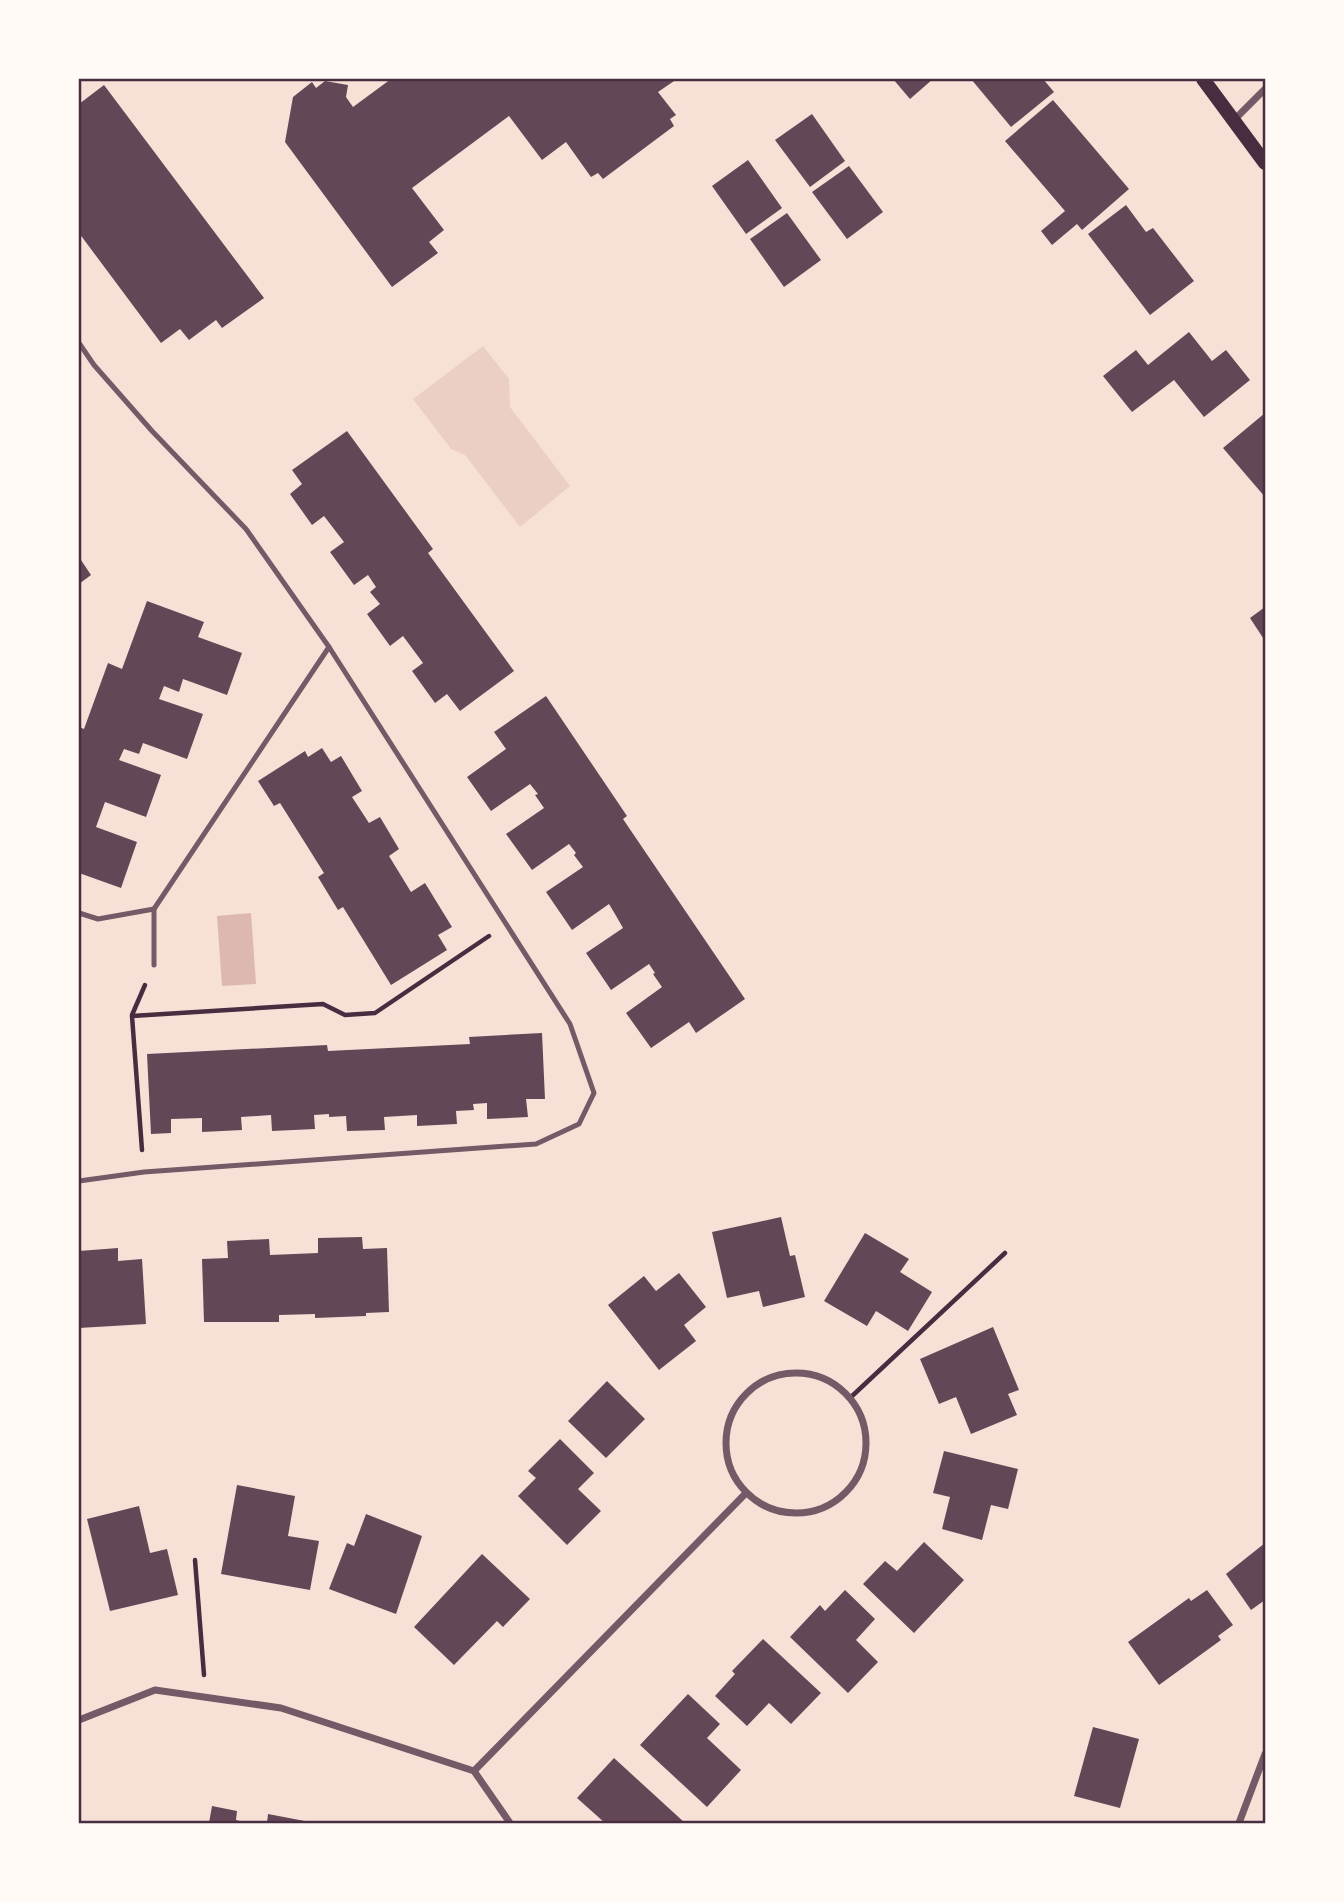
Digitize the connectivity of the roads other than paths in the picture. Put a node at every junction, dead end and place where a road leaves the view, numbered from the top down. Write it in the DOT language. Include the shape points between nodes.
graph roads {
  1 [pos="1203,79"];
  2 [pos="1265,89"];
  3 [pos="1234,121"];
  4 [pos="1265,163"];
  5 [pos="79,343"];
  6 [pos="329,648"];
  7 [pos="154,909"];
  8 [pos="79,914"];
  9 [pos="154,965"];
  10 [pos="79,1181"];
  11 [pos="746,1493"];
  12 [pos="79,1720"];
  13 [pos="1265,1754"];
  14 [pos="474,1771"];
  15 [pos="510,1823"];
  16 [pos="1239,1823"];
  1 -- 3 [label="main road"];
  2 -- 3 [label="street"];
  3 -- 4 [label="main road"];
  5 -- 6 [label="lane" via="152,431 246,529"];
  6 -- 7 [label="lane"];
  6 -- 10 [label="lane" via="570,1024 594,1093 579,1124 536,1144 144,1172"];
  7 -- 8 [label="lane" via="97,919"];
  7 -- 9 [label="lane"];
  11 -- 11 [label="street" via="766,1508 790,1514 827,1507 847,1492 863,1465 867,1440 862,1416 851,1397 825,1377 801,1372 777,1374 755,1385 734,1408 726,1431 726,1456"];
  11 -- 14 [label="street"];
  12 -- 14 [label="street" via="155,1690 281,1708"];
  13 -- 16 [label="street"];
  14 -- 15 [label="street"];
}
